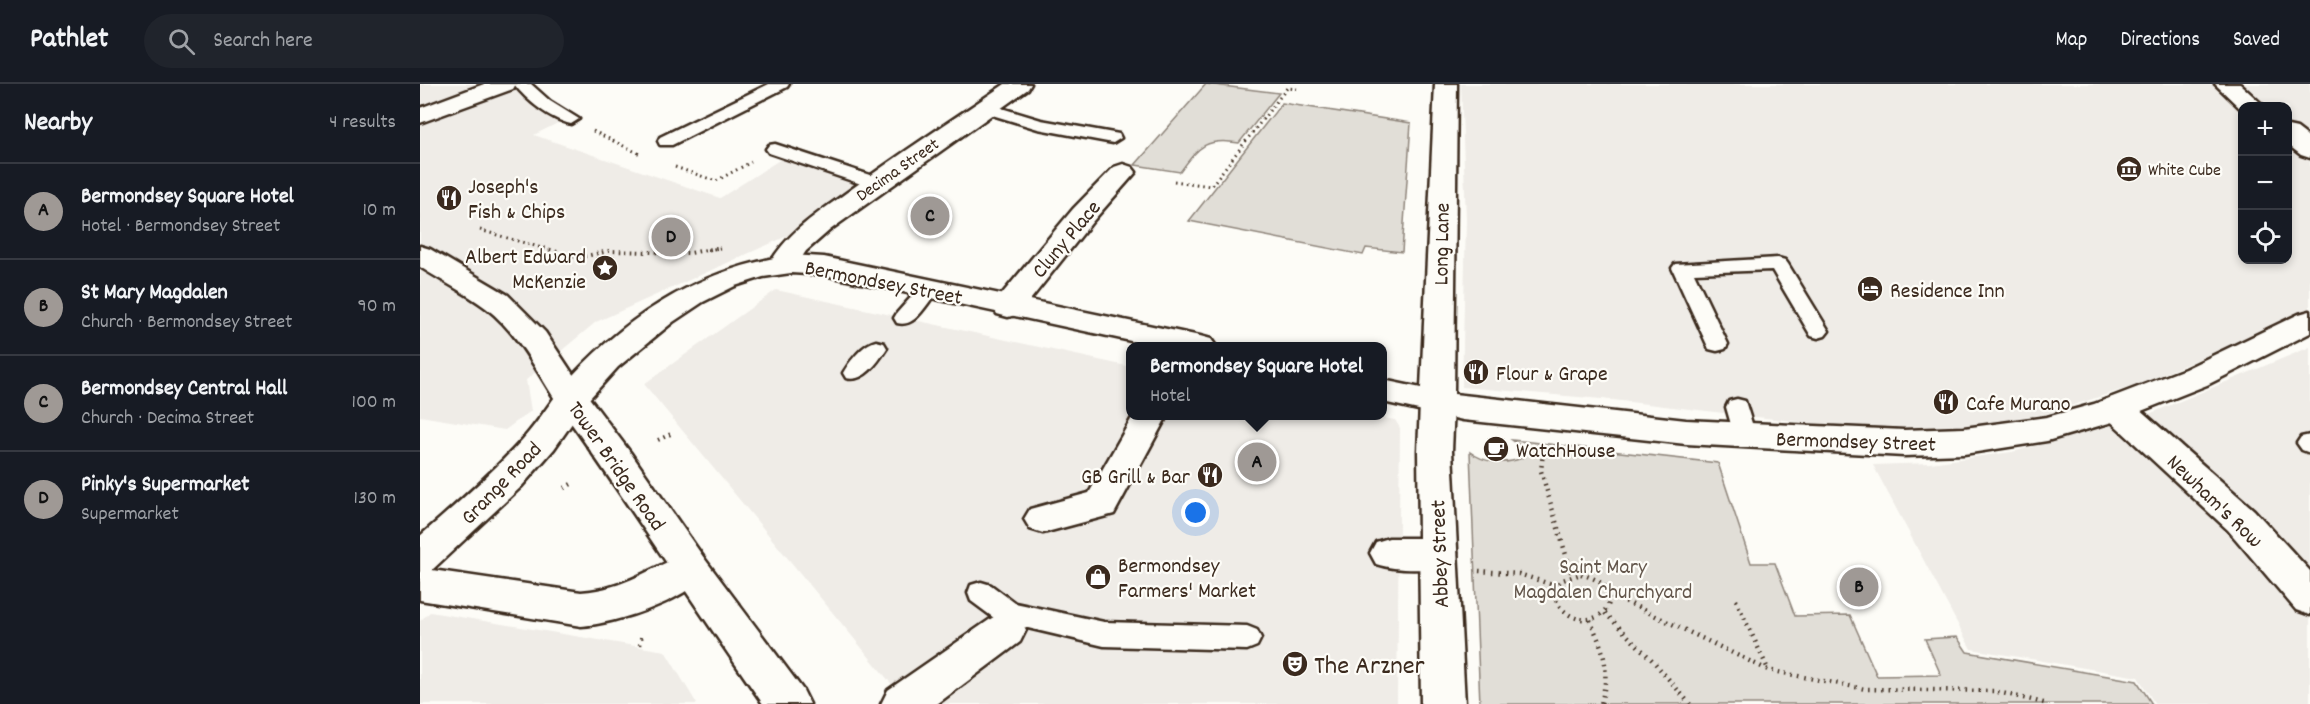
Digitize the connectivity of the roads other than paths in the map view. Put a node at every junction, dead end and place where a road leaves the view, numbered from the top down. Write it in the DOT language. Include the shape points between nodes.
graph roads {
  1 [pos="505,84"];
  2 [pos="522,84"];
  3 [pos="781,84"];
  4 [pos="1020,84"];
  5 [pos="1446,84"];
  6 [pos="2226,84"];
  7 [pos="2247,102"];
  8 [pos="985,108"];
  9 [pos="420,116"];
  10 [pos="571,120"];
  11 [pos="2292,136"];
  12 [pos="1113,138"];
  13 [pos="666,141"];
  14 [pos="775,149"];
  15 [pos="2310,150"];
  16 [pos="1123,172"];
  17 [pos="876,183"];
  18 [pos="420,255"];
  19 [pos="784,263"];
  20 [pos="929,289"];
  21 [pos="1008,307"];
  22 [pos="904,318"];
  23 [pos="2310,321"];
  24 [pos="1818,331"];
  25 [pos="1173,342"];
  26 [pos="1718,344"];
  27 [pos="876,348"];
  28 [pos="854,373"];
  29 [pos="1387,392"];
  30 [pos="572,399"];
  31 [pos="1437,404"];
  32 [pos="2117,408"];
  33 [pos="1148,420"];
  34 [pos="1043,519"];
  35 [pos="1389,553"];
  36 [pos="1438,553"];
  37 [pos="420,558"];
  38 [pos="690,569"];
  39 [pos="420,584"];
  40 [pos="981,593"];
  41 [pos="2310,598"];
  42 [pos="1006,630"];
  43 [pos="1247,638"];
  44 [pos="788,704"];
  45 [pos="903,704"];
  46 [pos="1443,704"];
  1 -- 9 [label="main road"];
  2 -- 10 [label="lane" via="544,104"];
  3 -- 13 [label="lane"];
  4 -- 8 [label="main road, Decima Street"];
  5 -- 31 [label="main road, Long Lane"];
  6 -- 7 [label="main road"];
  8 -- 12 [label="lane" via="1038,124"];
  8 -- 17 [label="main road, Decima Street"];
  11 -- 15 [label="main road"];
  14 -- 17 [label="lane"];
  16 -- 21 [label="main road, Cluny Place"];
  17 -- 19 [label="main road, Decima Street" via="797,243"];
  18 -- 30 [label="main road, Tower Bridge Road" via="497,302 512,316 534,339"];
  19 -- 20 [label="main road, Bermondsey Street" via="824,266"];
  19 -- 30 [label="main road, Bermondsey Street" via="740,273 679,305 598,368"];
  20 -- 21 [label="main road, Bermondsey Street"];
  20 -- 22 [label="lane"];
  21 -- 25 [label="main road, Bermondsey Street"];
  23 -- 32 [label="main road, Bermondsey Street" via="2196,377"];
  24 -- 26 [label="lane" via="1779,264 1682,268"];
  27 -- 28 [label="lane"];
  29 -- 31 [label="main road, Bermondsey Street"];
  30 -- 37 [label="main road, Grange Road" via="534,449"];
  30 -- 38 [label="main road, Tower Bridge Road"];
  31 -- 32 [label="main road, Bermondsey Street" via="1686,432 1740,421 1904,443 1964,441 2047,429"];
  31 -- 36 [label="main road, Abbey Street"];
  32 -- 41 [label="main road, Newham's Row" via="2241,520"];
  33 -- 34 [label="main road" via="1101,504"];
  35 -- 36 [label="main road"];
  36 -- 46 [label="main road, Abbey Street"];
  38 -- 39 [label="main road" via="642,595 599,609"];
  38 -- 44 [label="main road, Tower Bridge Road"];
  40 -- 43 [label="lane" via="1008,613 1104,634"];
  42 -- 45 [label="main road"];
}
